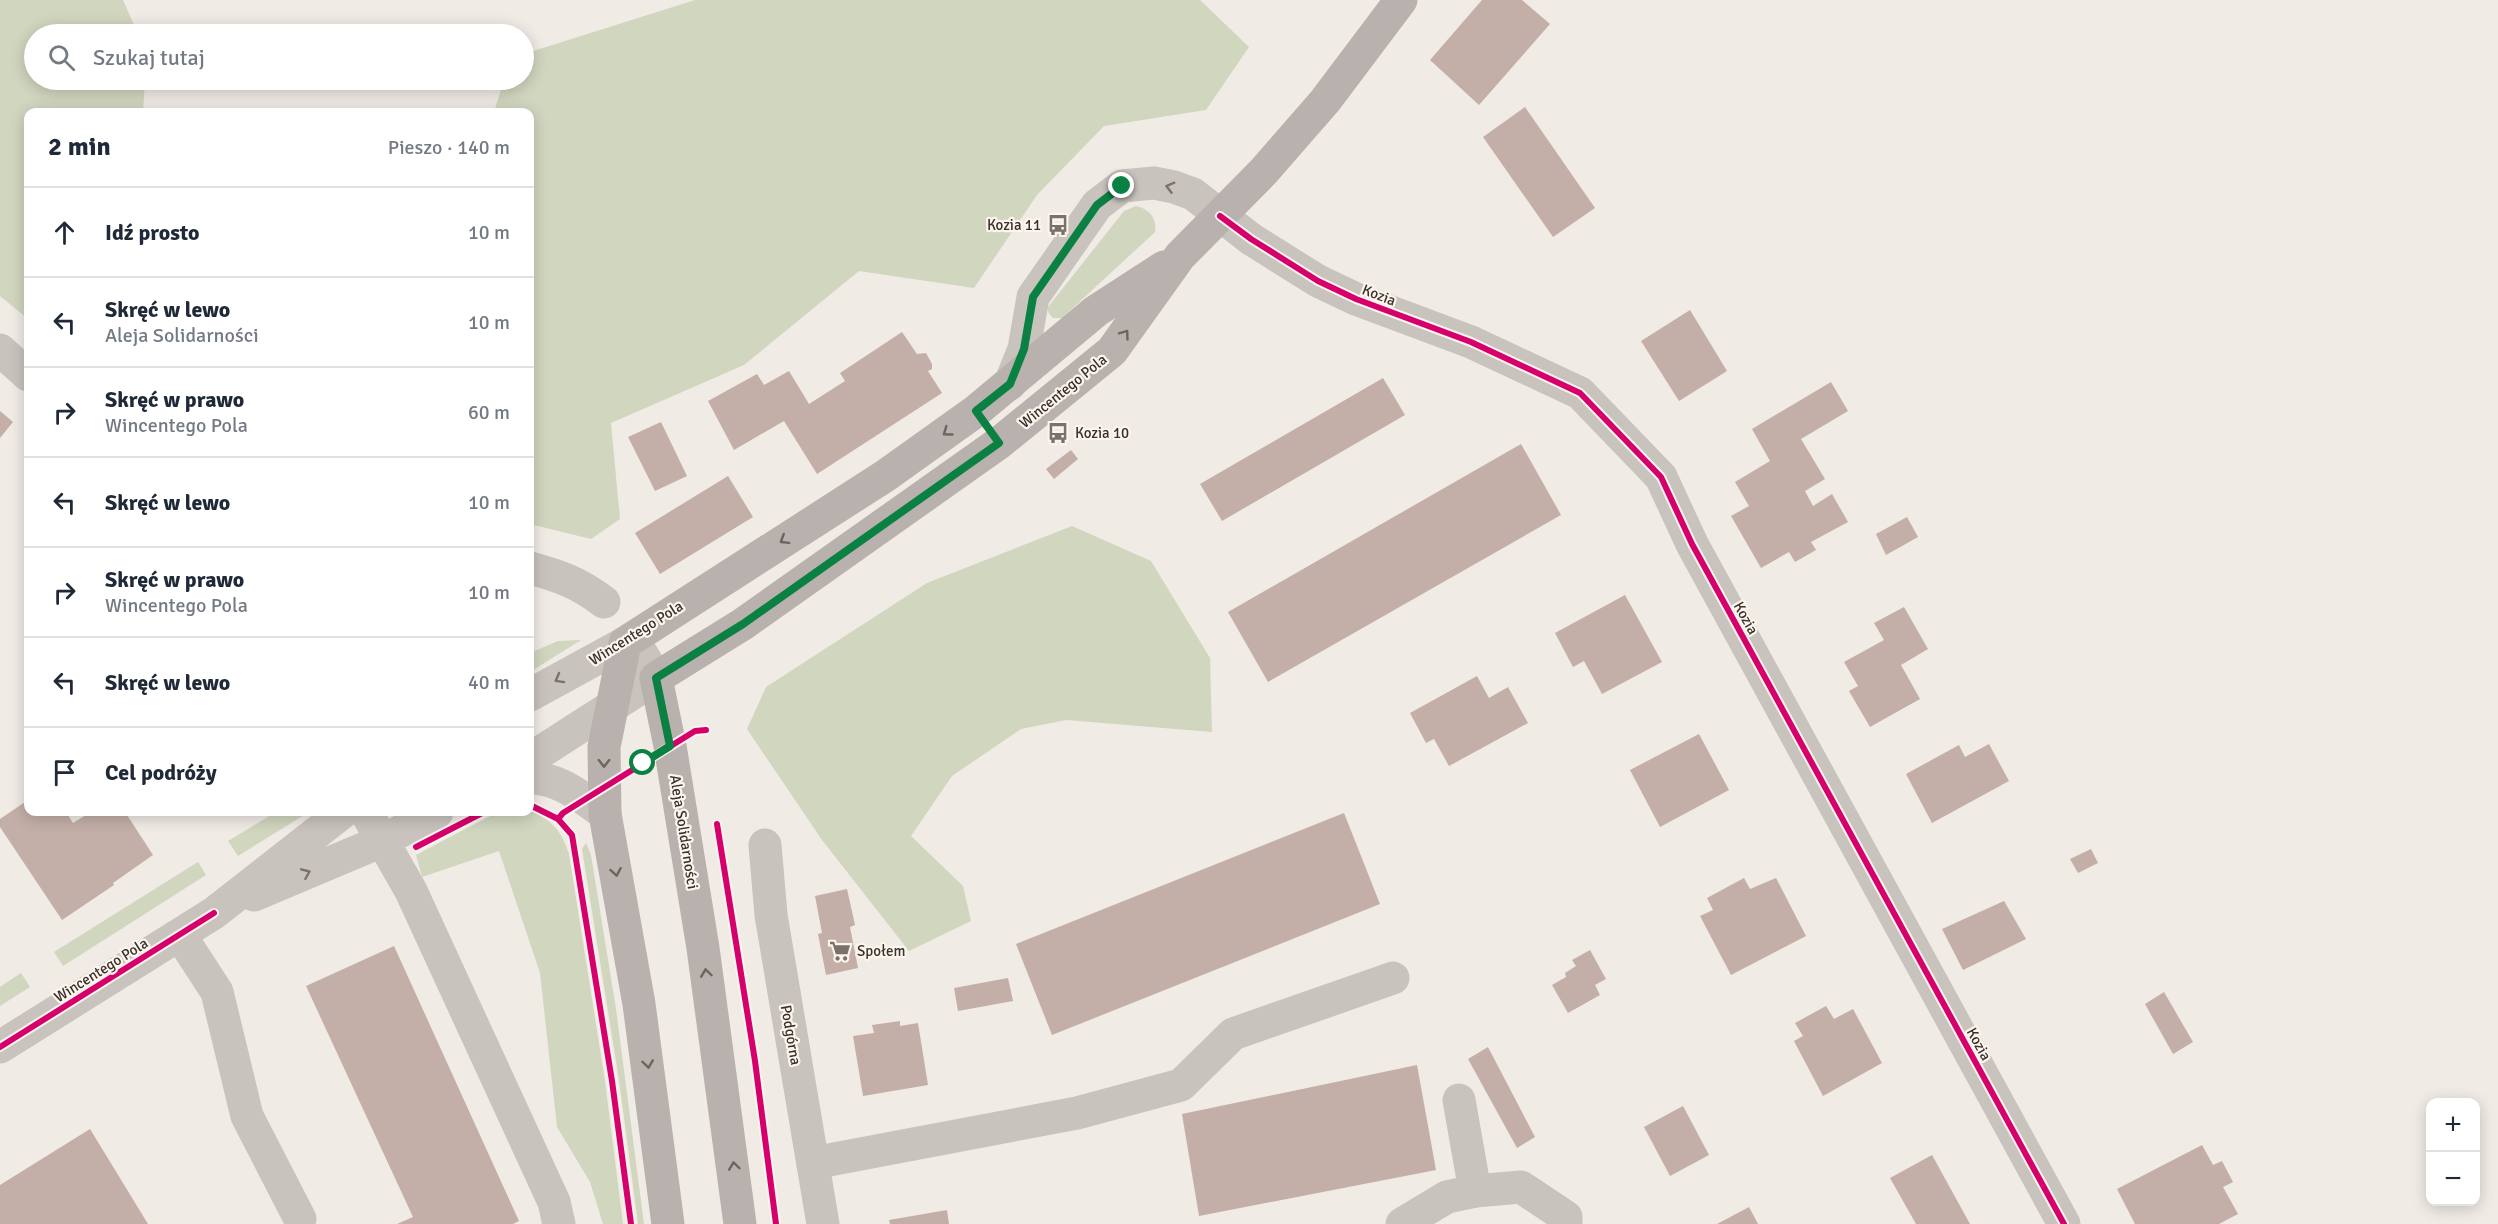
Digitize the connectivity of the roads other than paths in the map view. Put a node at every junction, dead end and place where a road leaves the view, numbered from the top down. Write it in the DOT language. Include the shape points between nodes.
graph roads {
  1 [pos="1401,0"];
  2 [pos="1220,216"];
  3 [pos="1180,256"];
  4 [pos="0,350"];
  5 [pos="24,371"];
  6 [pos="1010,384"];
  7 [pos="976,411"];
  8 [pos="999,443"];
  9 [pos="534,569"];
  10 [pos="604,602"];
  11 [pos="625,644"];
  12 [pos="656,678"];
  13 [pos="534,693"];
  14 [pos="610,707"];
  15 [pos="534,756"];
  16 [pos="534,778"];
  17 [pos="605,814"];
  18 [pos="338,816"];
  19 [pos="368,816"];
  20 [pos="429,816"];
  21 [pos="382,841"];
  22 [pos="765,845"];
  23 [pos="214,913"];
  24 [pos="180,935"];
  25 [pos="1393,978"];
  26 [pos="0,1047"];
  27 [pos="1459,1100"];
  28 [pos="813,1163"];
  29 [pos="1475,1191"];
  30 [pos="300,1219"];
  31 [pos="559,1224"];
  32 [pos="668,1224"];
  33 [pos="740,1224"];
  34 [pos="823,1224"];
  35 [pos="1402,1224"];
  36 [pos="1566,1224"];
  37 [pos="2064,1224"];
  1 -- 2 [label="main road, Wincentego Pola" via="1325,101"];
  2 -- 3 [label="main road, Wincentego Pola"];
  2 -- 6 [label="street, Kozia, one-way" via="1193,194 1154,183 1122,186 1097,205 1033,297 1024,349"];
  2 -- 37 [label="street, Kozia" via="1318,281 1471,342 1580,393 1661,477 1692,544"];
  3 -- 6 [label="main road, Wincentego Pola" via="1096,311"];
  8 -- 3 [label="main road, Wincentego Pola, one-way" via="1112,351"];
  4 -- 5 [label="street"];
  6 -- 7 [label="main road, Wincentego Pola"];
  7 -- 8 [label="street"];
  7 -- 11 [label="main road, Wincentego Pola, one-way" via="885,476"];
  8 -- 12 [label="main road, Wincentego Pola" via="743,624"];
  9 -- 10 [label="street" via="562,576"];
  11 -- 12 [label="street, Aleja Solidarności" via="642,654"];
  11 -- 13 [label="street, Wincentego Pola, one-way"];
  11 -- 14 [label="main road"];
  12 -- 14 [label="street, Wincentego Pola"];
  33 -- 12 [label="main road, Aleja Solidarności, one-way" via="703,948"];
  14 -- 15 [label="street, Wincentego Pola"];
  14 -- 17 [label="main road, one-way" via="604,747"];
  16 -- 17 [label="street" via="547,778"];
  17 -- 32 [label="main road, one-way" via="639,1004"];
  18 -- 23 [label="street, Wincentego Pola"];
  19 -- 21 [label="street"];
  20 -- 21 [label="street, Wincentego Pola"];
  23 -- 21 [label="street, Wincentego Pola, one-way"];
  21 -- 31 [label="street" via="411,891 554,1202"];
  22 -- 28 [label="street, Podgórna" via="771,915"];
  23 -- 24 [label="street, Wincentego Pola"];
  24 -- 26 [label="street, Wincentego Pola"];
  24 -- 30 [label="street" via="217,992 247,1116"];
  25 -- 28 [label="street" via="1233,1034 1181,1085 1077,1113"];
  27 -- 29 [label="street"];
  28 -- 34 [label="street, Podgórna"];
  29 -- 35 [label="street" via="1447,1197"];
  29 -- 36 [label="street" via="1521,1187 1566,1217"];
}
